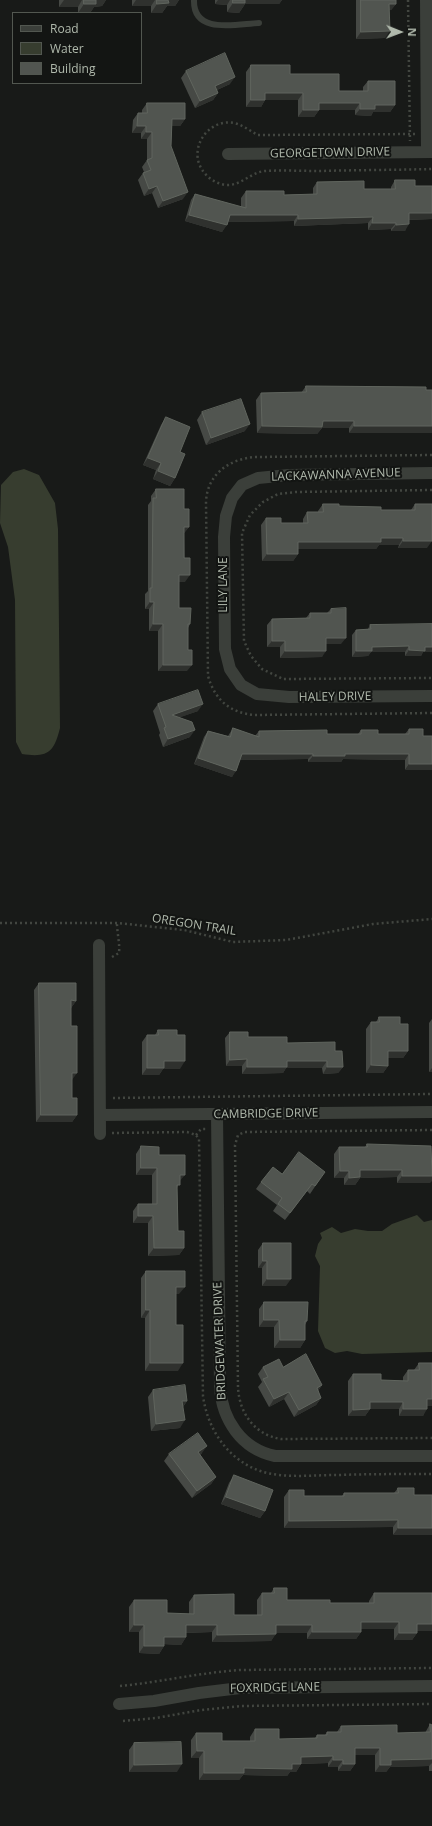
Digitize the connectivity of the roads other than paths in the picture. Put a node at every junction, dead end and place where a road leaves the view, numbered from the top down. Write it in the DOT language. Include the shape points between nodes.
graph roads {
  1 [pos="194,0"];
  2 [pos="426,0"];
  3 [pos="259,23"];
  4 [pos="430,152"];
  5 [pos="228,154"];
  6 [pos="432,473"];
  7 [pos="242,486"];
  8 [pos="241,685"];
  9 [pos="432,696"];
  10 [pos="99,945"];
  11 [pos="432,1112"];
  12 [pos="217,1114"];
  13 [pos="100,1115"];
  14 [pos="104,1134"];
  15 [pos="432,1456"];
  16 [pos="432,1686"];
  17 [pos="119,1704"];
  1 -- 3 [label="lane" via="197,16 210,25"];
  2 -- 4 [label="street"];
  4 -- 5 [label="street, GEORGETOWN DRIVE"];
  6 -- 7 [label="street, LACKAWANNA AVENUE" via="289,475 258,478"];
  7 -- 8 [label="street, LILY LANE" via="228,507 224,537 225,649 230,669"];
  8 -- 9 [label="street, HALEY DRIVE" via="257,694 289,698"];
  10 -- 13 [label="street"];
  11 -- 12 [label="street, CAMBRIDGE DRIVE"];
  12 -- 13 [label="street, CAMBRIDGE DRIVE"];
  12 -- 15 [label="street, BRIDGEWATER DRIVE" via="220,1387 222,1406 230,1424 248,1444 275,1456"];
  13 -- 14 [label="street"];
  16 -- 17 [label="street, FOXRIDGE LANE" via="240,1688"];
}
